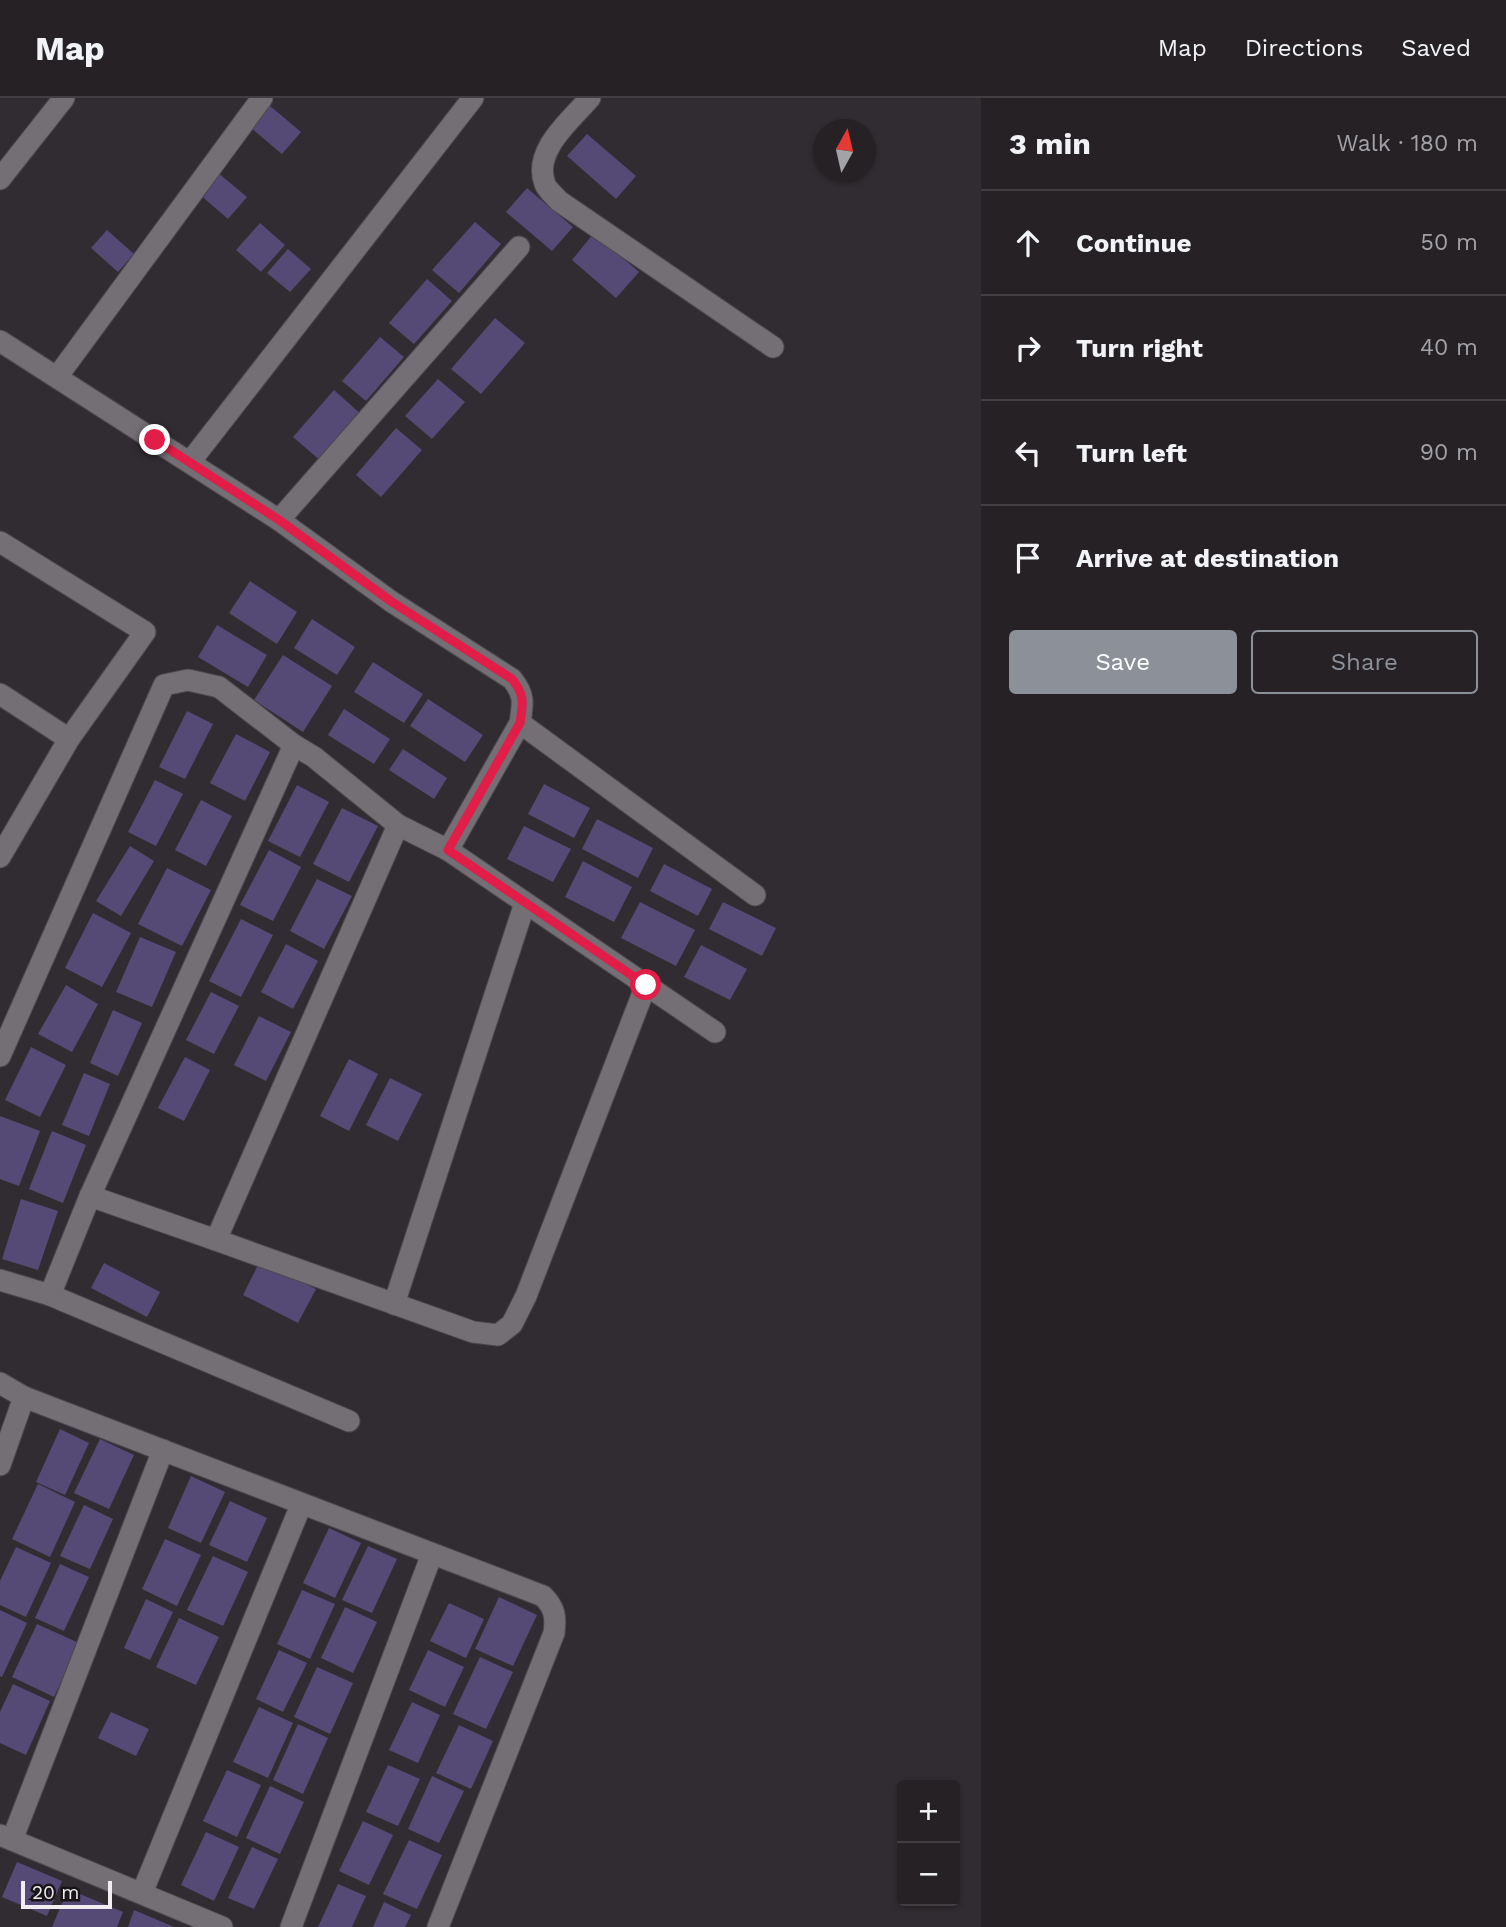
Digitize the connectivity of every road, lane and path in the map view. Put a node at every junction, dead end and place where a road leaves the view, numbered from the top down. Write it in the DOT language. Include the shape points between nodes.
graph roads {
  1 [pos="64,98"];
  2 [pos="262,98"];
  3 [pos="473,98"];
  4 [pos="590,98"];
  5 [pos="0,179"];
  6 [pos="519,247"];
  7 [pos="0,341"];
  8 [pos="773,347"];
  9 [pos="57,377"];
  10 [pos="190,462"];
  11 [pos="279,520"];
  12 [pos="0,542"];
  13 [pos="0,694"];
  14 [pos="520,723"];
  15 [pos="69,738"];
  16 [pos="294,745"];
  17 [pos="398,825"];
  18 [pos="448,850"];
  19 [pos="0,857"];
  20 [pos="755,895"];
  21 [pos="525,903"];
  22 [pos="646,985"];
  23 [pos="715,1032"];
  24 [pos="0,1056"];
  25 [pos="90,1196"];
  26 [pos="216,1240"];
  27 [pos="0,1280"];
  28 [pos="50,1296"];
  29 [pos="394,1304"];
  30 [pos="0,1383"];
  31 [pos="24,1397"];
  32 [pos="349,1421"];
  33 [pos="163,1450"];
  34 [pos="0,1465"];
  35 [pos="302,1505"];
  36 [pos="432,1554"];
  37 [pos="6,1837"];
  38 [pos="142,1893"];
  39 [pos="222,1927"];
  40 [pos="291,1927"];
  41 [pos="438,1927"];
  1 -- 5 [label="street"];
  2 -- 9 [label="street"];
  3 -- 10 [label="street"];
  4 -- 8 [label="street" via="549,147 542,166 545,186 559,201"];
  6 -- 11 [label="street"];
  7 -- 9 [label="street"];
  9 -- 10 [label="street"];
  10 -- 11 [label="street"];
  11 -- 14 [label="street" via="392,602 512,679 521,690"];
  12 -- 15 [label="street" via="145,632"];
  13 -- 15 [label="street"];
  14 -- 18 [label="street"];
  14 -- 20 [label="street"];
  15 -- 19 [label="street"];
  16 -- 17 [label="street"];
  16 -- 24 [label="street" via="219,687 188,680 164,685"];
  16 -- 25 [label="street"];
  17 -- 18 [label="street"];
  17 -- 26 [label="street"];
  18 -- 21 [label="street"];
  21 -- 22 [label="street"];
  21 -- 29 [label="street"];
  22 -- 23 [label="street"];
  22 -- 29 [label="street" via="512,1324 498,1335 473,1332"];
  25 -- 26 [label="street"];
  25 -- 28 [label="street"];
  26 -- 29 [label="street"];
  27 -- 28 [label="street"];
  28 -- 32 [label="street"];
  30 -- 31 [label="street"];
  31 -- 33 [label="street"];
  31 -- 34 [label="street"];
  33 -- 35 [label="street"];
  33 -- 37 [label="street"];
  35 -- 36 [label="street"];
  35 -- 38 [label="street"];
  36 -- 40 [label="street"];
  36 -- 41 [label="street" via="542,1596 552,1605 556,1618"];
  37 -- 38 [label="street"];
  38 -- 39 [label="street"];
}
